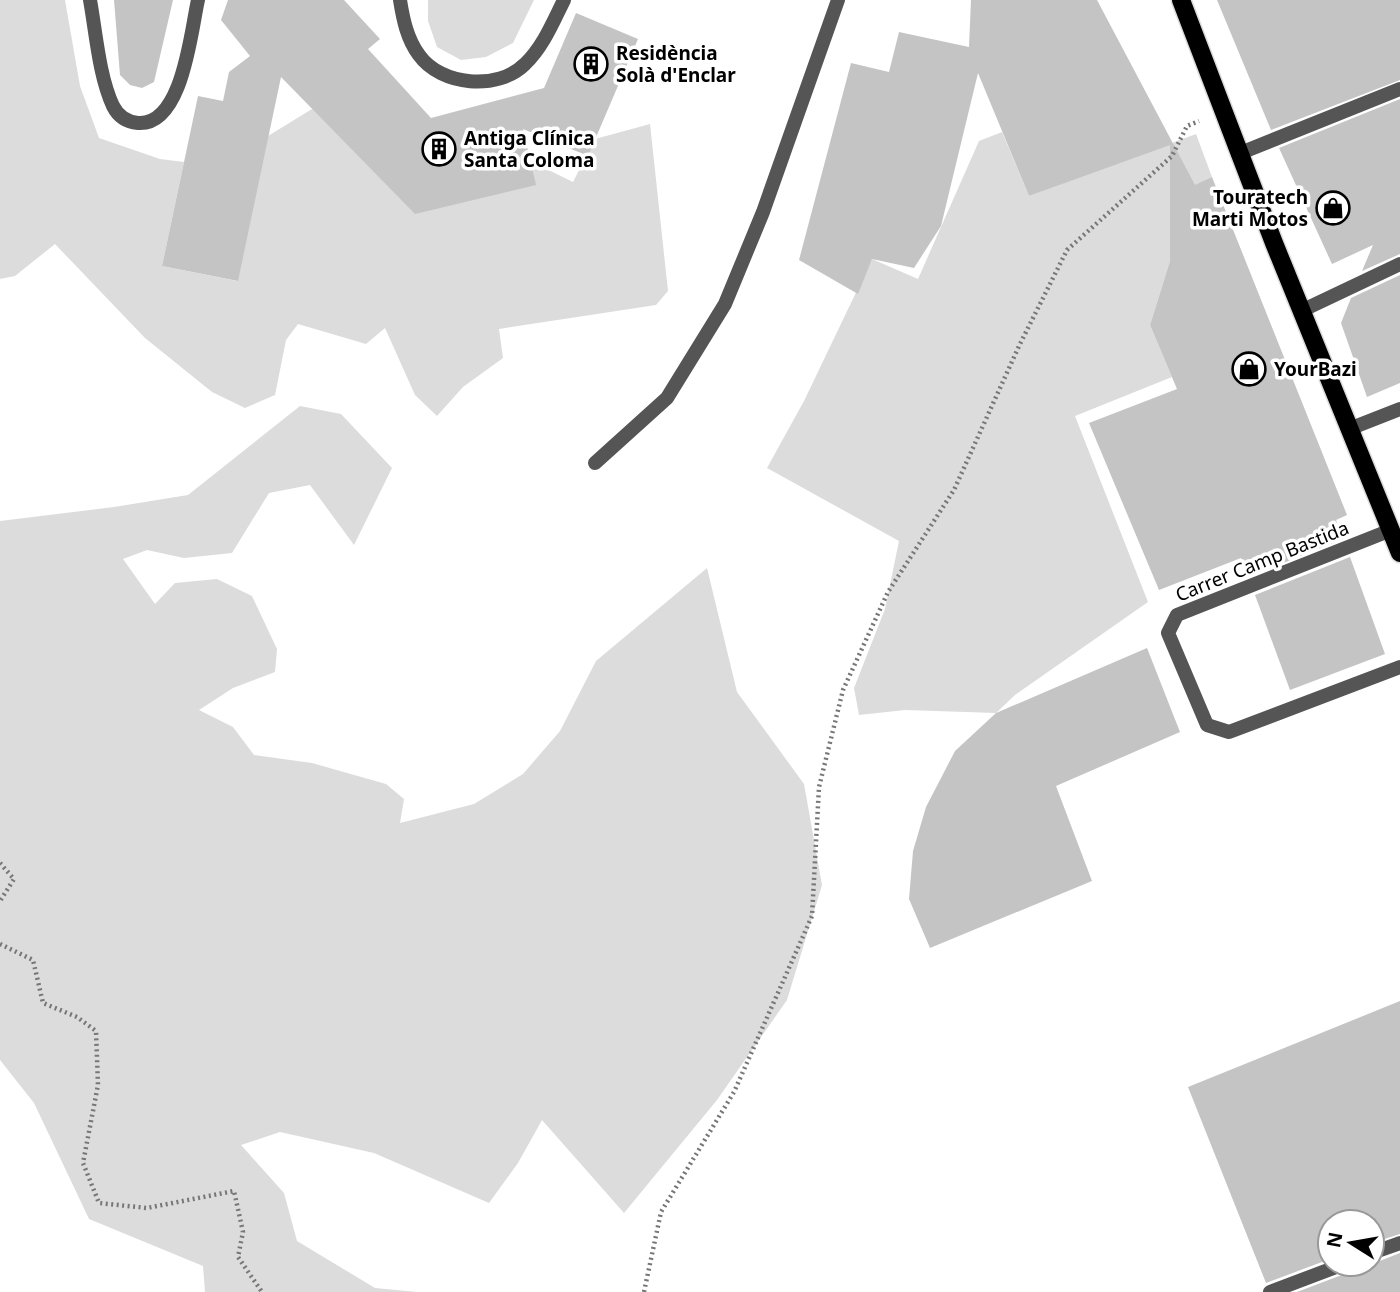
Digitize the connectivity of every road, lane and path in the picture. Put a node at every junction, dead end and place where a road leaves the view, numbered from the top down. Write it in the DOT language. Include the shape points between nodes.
graph roads {
  1 [pos="90,0"];
  2 [pos="198,0"];
  3 [pos="400,0"];
  4 [pos="564,0"];
  5 [pos="838,0"];
  6 [pos="1181,0"];
  7 [pos="1400,89"];
  8 [pos="1223,112"];
  9 [pos="1238,154"];
  10 [pos="1400,264"];
  11 [pos="1301,311"];
  12 [pos="1400,409"];
  13 [pos="1349,429"];
  14 [pos="595,463"];
  15 [pos="1391,530"];
  16 [pos="1400,553"];
  17 [pos="1400,667"];
  18 [pos="0,863"];
  19 [pos="0,901"];
  20 [pos="0,944"];
  21 [pos="1316,1275"];
  22 [pos="262,1292"];
  23 [pos="644,1292"];
  24 [pos="1270,1292"];
  1 -- 2 [label="street" via="107,91 126,121 142,123 158,116 181,81"];
  3 -- 4 [label="street" via="402,19 420,57 469,82 497,78 524,66"];
  5 -- 14 [label="street" via="764,212 725,304 667,398"];
  6 -- 8 [label="main road"];
  7 -- 9 [label="street"];
  8 -- 9 [label="main road"];
  8 -- 23 [label="path" via="1187,126 1172,156 1067,250 954,490 888,592 844,690 819,787 812,916 734,1092 661,1212"];
  9 -- 11 [label="main road"];
  10 -- 11 [label="street"];
  11 -- 13 [label="main road"];
  12 -- 13 [label="street"];
  13 -- 15 [label="main road"];
  15 -- 16 [label="main road"];
  15 -- 17 [label="street, Carrer Camp Bastida" via="1177,614 1168,633 1207,725 1229,732"];
  18 -- 19 [label="path" via="14,879"];
  20 -- 22 [label="path" via="33,961 43,1003 77,1017 96,1031 98,1085 83,1163 99,1203 147,1208 233,1191 243,1232 238,1257"];
  21 -- 24 [label="street"];
}
